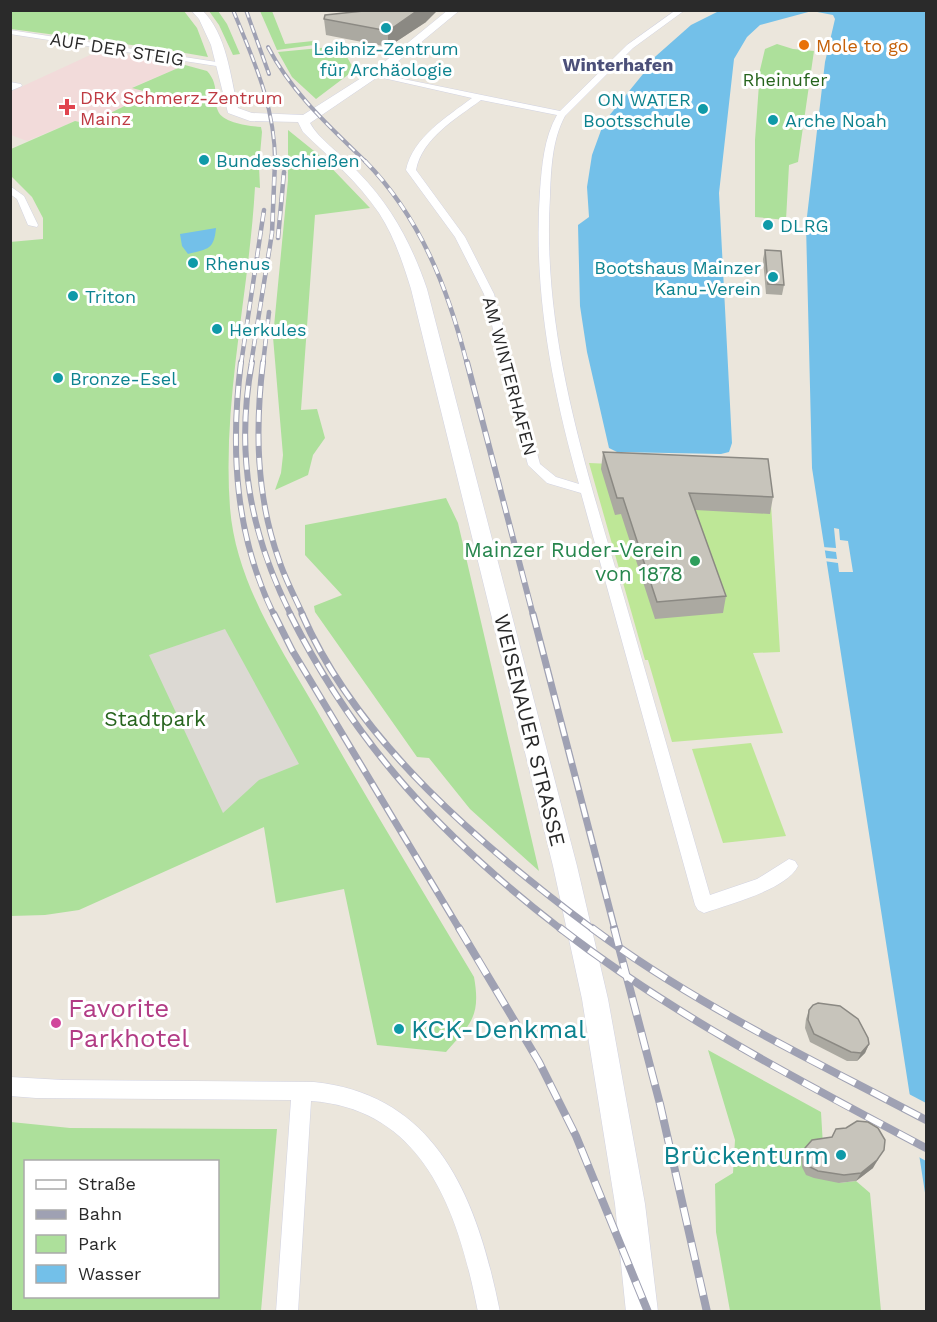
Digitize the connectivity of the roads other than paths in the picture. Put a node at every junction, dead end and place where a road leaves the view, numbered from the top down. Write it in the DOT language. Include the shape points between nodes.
graph roads {
  1 [pos="196,10"];
  2 [pos="455,10"];
  3 [pos="682,10"];
  4 [pos="10,32"];
  5 [pos="223,65"];
  6 [pos="371,77"];
  7 [pos="10,84"];
  8 [pos="10,89"];
  9 [pos="484,98"];
  10 [pos="563,114"];
  11 [pos="306,119"];
  12 [pos="10,189"];
  13 [pos="33,225"];
  14 [pos="588,489"];
  15 [pos="789,866"];
  16 [pos="10,1086"];
  17 [pos="302,1091"];
  18 [pos="287,1311"];
  19 [pos="489,1311"];
  20 [pos="642,1311"];
  1 -- 5 [label="main road" via="207,24"];
  2 -- 6 [label="main road"];
  3 -- 10 [label="street" via="638,39"];
  4 -- 5 [label="street, AUF DER STEIG"];
  5 -- 11 [label="main road" via="230,107 235,113"];
  6 -- 9 [label="street"];
  6 -- 11 [label="main road"];
  7 -- 8 [label="street" via="18,86"];
  9 -- 10 [label="street"];
  9 -- 14 [label="street, AM WINTERHAFEN" via="421,146 411,170 460,237 489,294 534,465 558,485"];
  10 -- 14 [label="street" via="548,150 544,277 555,363"];
  11 -- 20 [label="main road, WEISENAUER STRASSE" via="307,129 355,176 392,224 409,257 419,289 595,999 630,1204"];
  12 -- 13 [label="street" via="21,198"];
  14 -- 15 [label="street" via="704,905 763,884"];
  16 -- 17 [label="street" via="62,1090"];
  17 -- 18 [label="street"];
  17 -- 19 [label="street" via="350,1097 370,1105 409,1131 426,1149 445,1174 472,1235"];
}
